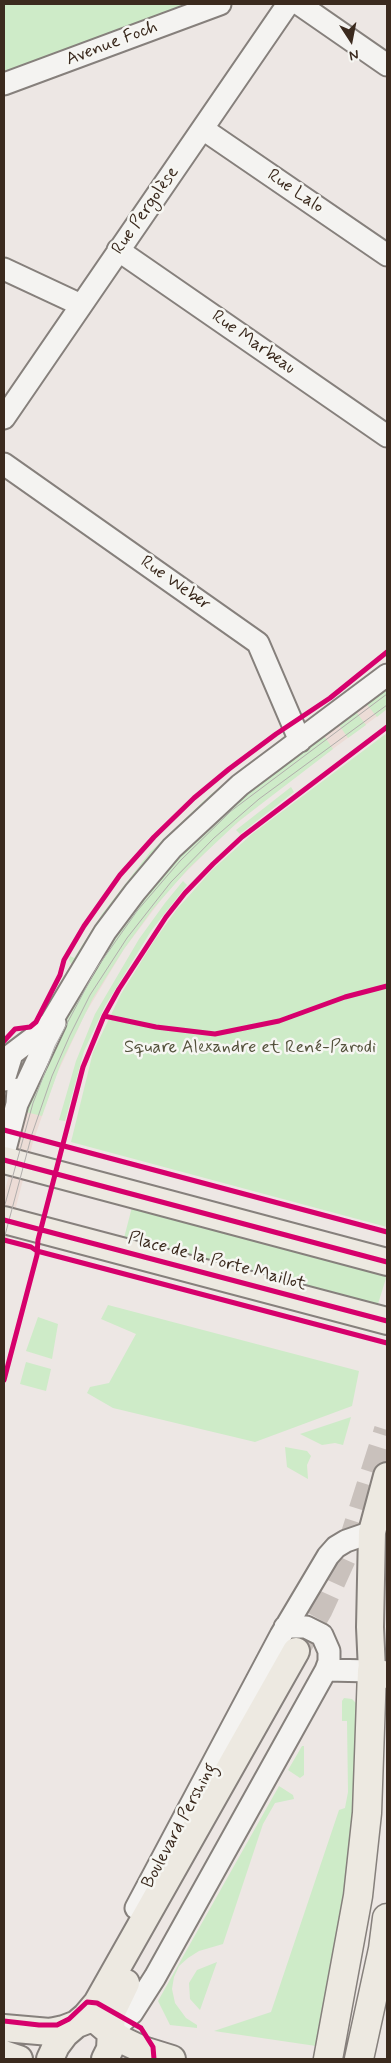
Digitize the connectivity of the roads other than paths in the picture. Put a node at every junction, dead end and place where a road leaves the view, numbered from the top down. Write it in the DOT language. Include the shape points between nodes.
graph roads {
  1 [pos="220,4"];
  2 [pos="288,4"];
  3 [pos="300,4"];
  4 [pos="387,65"];
  5 [pos="4,84"];
  6 [pos="203,129"];
  7 [pos="118,250"];
  8 [pos="387,255"];
  9 [pos="4,269"];
  10 [pos="81,305"];
  11 [pos="4,418"];
  12 [pos="387,436"];
  13 [pos="4,464"];
  14 [pos="387,675"];
  15 [pos="300,741"];
  16 [pos="68,993"];
  17 [pos="8,1050"];
  18 [pos="4,1080"];
  19 [pos="17,1104"];
  20 [pos="4,1153"];
  21 [pos="4,1160"];
  22 [pos="4,1220"];
  23 [pos="387,1262"];
  24 [pos="387,1322"];
  25 [pos="387,1476"];
  26 [pos="372,1532"];
  27 [pos="285,1627"];
  28 [pos="310,1660"];
  29 [pos="379,1673"];
  30 [pos="387,1918"];
  31 [pos="74,2025"];
  32 [pos="4,2028"];
  33 [pos="110,2032"];
  34 [pos="4,2054"];
  35 [pos="19,2059"];
  36 [pos="50,2059"];
  37 [pos="104,2059"];
  38 [pos="172,2059"];
  39 [pos="328,2059"];
  40 [pos="359,2059"];
  1 -- 5 [label="street, Avenue Foch"];
  2 -- 6 [label="street, Rue Pergolèse"];
  3 -- 4 [label="street"];
  6 -- 7 [label="street, Rue Pergolèse"];
  6 -- 8 [label="street, Rue Lalo"];
  7 -- 10 [label="street, Rue Pergolèse"];
  7 -- 12 [label="street, Rue Marbeau"];
  9 -- 10 [label="street"];
  10 -- 11 [label="street, Rue Pergolèse"];
  13 -- 15 [label="street, Rue Weber" via="258,643"];
  14 -- 15 [label="street"];
  15 -- 16 [label="street" via="240,785 172,848 116,916"];
  16 -- 17 [label="street" via="51,1022 41,1032"];
  16 -- 19 [label="street"];
  17 -- 18 [label="street"];
  17 -- 19 [label="street" via="19,1079"];
  19 -- 20 [label="street"];
  21 -- 23 [label="main road"];
  22 -- 24 [label="main road, Place de la Porte Maillot"];
  25 -- 26 [label="main road"];
  26 -- 27 [label="street, Boulevard Pershing" via="346,1541 333,1550"];
  26 -- 29 [label="main road"];
  27 -- 28 [label="street, Boulevard Pershing" via="306,1627 322,1635 329,1654"];
  27 -- 31 [label="street, Boulevard Pershing"];
  28 -- 29 [label="street"];
  28 -- 31 [label="main road, Boulevard Pershing" via="97,2003"];
  28 -- 33 [label="main road, Boulevard Pershing" via="115,2003"];
  29 -- 39 [label="highway" via="358,1896"];
  30 -- 40 [label="highway"];
  31 -- 32 [label="main road" via="50,2032"];
  31 -- 33 [label="main road" via="90,2019"];
  31 -- 36 [label="main road, Boulevard Pershing" via="56,2046"];
  33 -- 37 [label="main road, Boulevard Pershing" via="110,2049"];
  33 -- 38 [label="main road" via="143,2050"];
  34 -- 35 [label="main road"];
}
